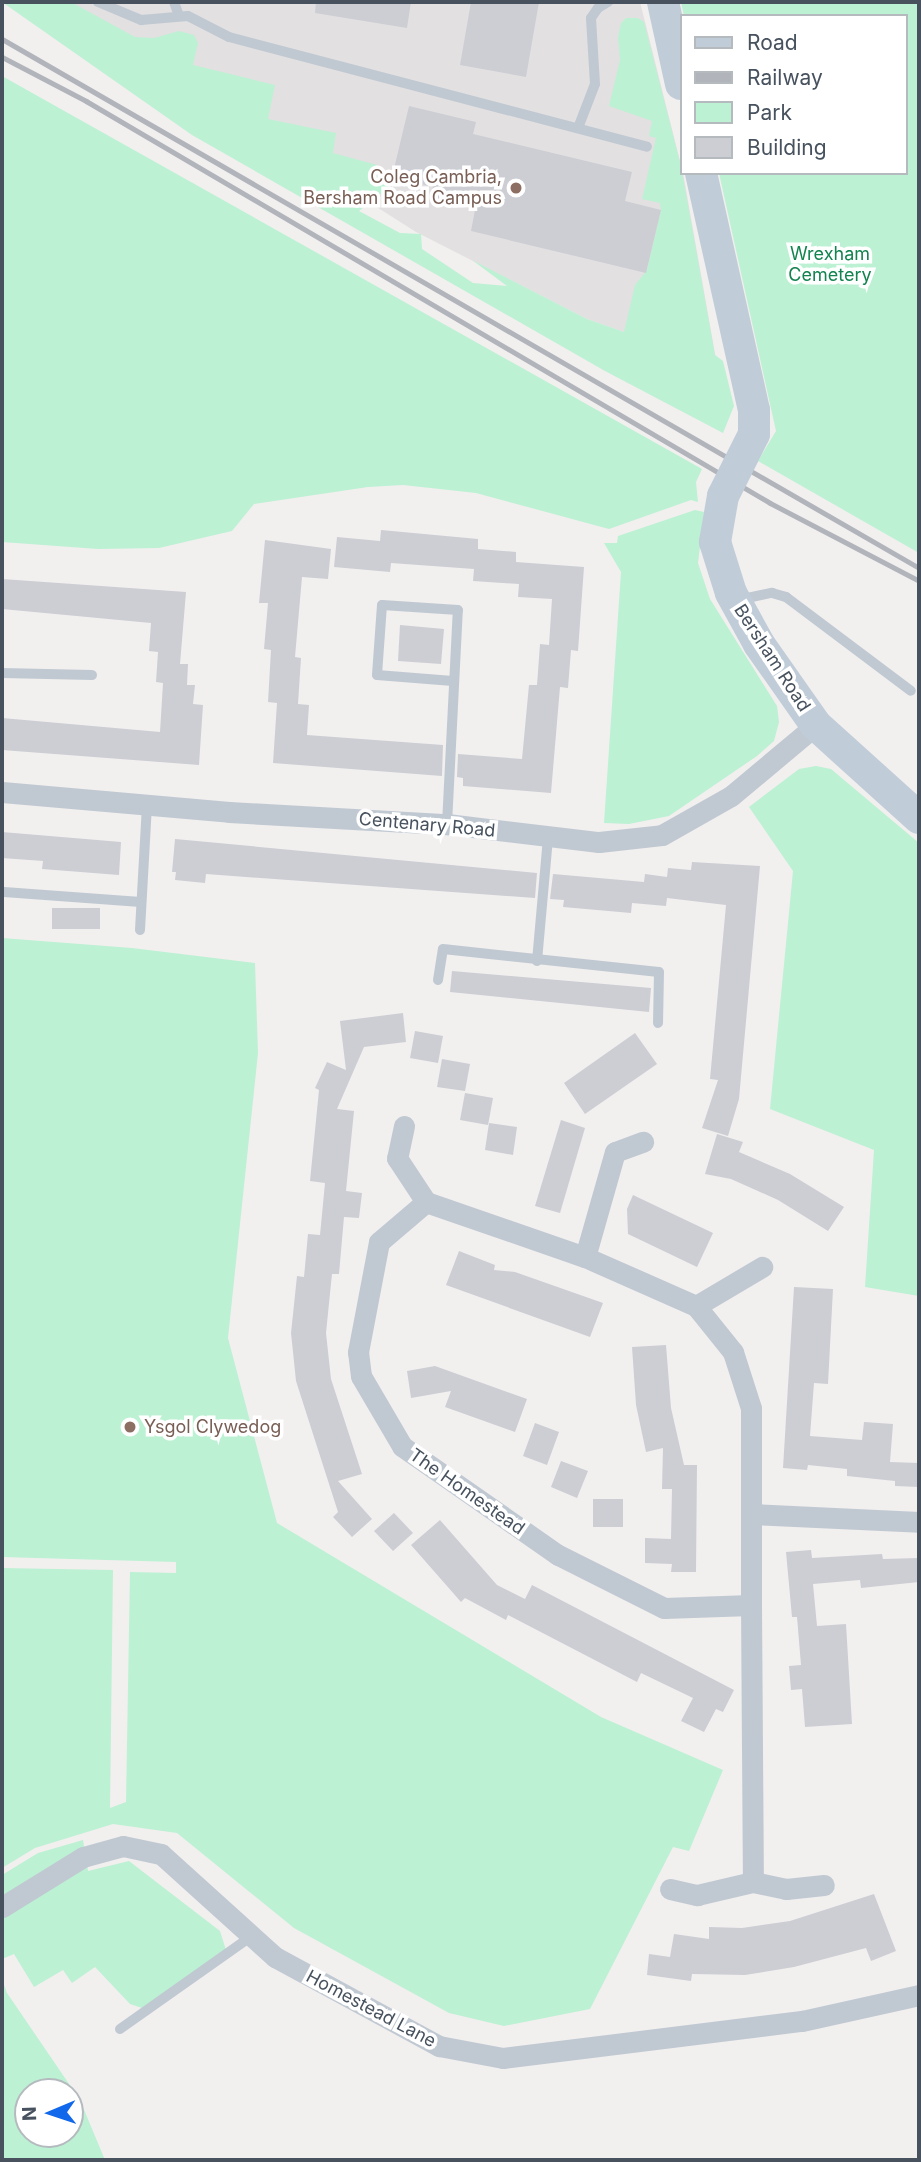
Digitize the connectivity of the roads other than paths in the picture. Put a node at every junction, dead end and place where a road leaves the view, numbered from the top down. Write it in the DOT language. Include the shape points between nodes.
graph roads {
  1 [pos="98,2"];
  2 [pos="174,2"];
  3 [pos="663,2"];
  4 [pos="600,4"];
  5 [pos="178,16"];
  6 [pos="680,79"];
  7 [pos="578,128"];
  8 [pos="648,147"];
  9 [pos="701,175"];
  10 [pos="735,600"];
  11 [pos="2,673"];
  12 [pos="92,676"];
  13 [pos="453,681"];
  14 [pos="911,691"];
  15 [pos="816,725"];
  16 [pos="2,792"];
  17 [pos="147,804"];
  18 [pos="919,818"];
  19 [pos="447,824"];
  20 [pos="548,837"];
  21 [pos="4,892"];
  22 [pos="141,902"];
  23 [pos="140,930"];
  24 [pos="537,961"];
  25 [pos="438,980"];
  26 [pos="658,1023"];
  27 [pos="404,1126"];
  28 [pos="643,1142"];
  29 [pos="426,1202"];
  30 [pos="585,1257"];
  31 [pos="762,1266"];
  32 [pos="696,1306"];
  33 [pos="752,1514"];
  34 [pos="919,1522"];
  35 [pos="751,1605"];
  36 [pos="753,1882"];
  37 [pos="824,1885"];
  38 [pos="670,1889"];
  39 [pos="2,1907"];
  40 [pos="252,1936"];
  41 [pos="919,1995"];
  42 [pos="120,2029"];
  1 -- 5 [label="lane" via="141,20"];
  2 -- 5 [label="lane"];
  3 -- 6 [label="main road"];
  4 -- 7 [label="lane" via="592,18 595,85"];
  5 -- 7 [label="lane" via="198,20 229,37"];
  7 -- 8 [label="lane"];
  9 -- 10 [label="main road, Bersham Road, bridge" via="754,410 754,434 723,496 715,542"];
  10 -- 14 [label="lane" via="772,593 786,597"];
  10 -- 15 [label="main road, Bersham Road" via="759,644"];
  11 -- 12 [label="lane"];
  13 -- 13 [label="lane" via="458,610 382,605 377,675"];
  13 -- 19 [label="lane"];
  15 -- 18 [label="main road, Bersham Road"];
  15 -- 20 [label="street, Centenary Road" via="731,796 662,835 599,842"];
  16 -- 17 [label="street, Centenary Road"];
  17 -- 19 [label="street, Centenary Road"];
  17 -- 22 [label="lane"];
  19 -- 20 [label="street, Centenary Road"];
  20 -- 24 [label="lane"];
  21 -- 22 [label="lane"];
  22 -- 23 [label="lane"];
  24 -- 25 [label="lane" via="443,949"];
  24 -- 26 [label="lane" via="659,972"];
  27 -- 29 [label="street" via="397,1158"];
  28 -- 30 [label="street" via="615,1152"];
  29 -- 30 [label="street"];
  29 -- 35 [label="street, The Homestead" via="379,1242 358,1352 361,1376 402,1446 558,1555 664,1608"];
  30 -- 32 [label="street"];
  31 -- 32 [label="street"];
  32 -- 33 [label="street" via="733,1352 751,1408"];
  33 -- 34 [label="street"];
  33 -- 35 [label="street"];
  35 -- 36 [label="street"];
  36 -- 37 [label="street" via="786,1889"];
  36 -- 38 [label="street" via="697,1895"];
  39 -- 40 [label="street, Homestead Lane" via="83,1857 123,1846 161,1854"];
  40 -- 41 [label="street, Homestead Lane" via="275,1957 439,2046 503,2058 802,2021"];
  40 -- 42 [label="lane"];
}
